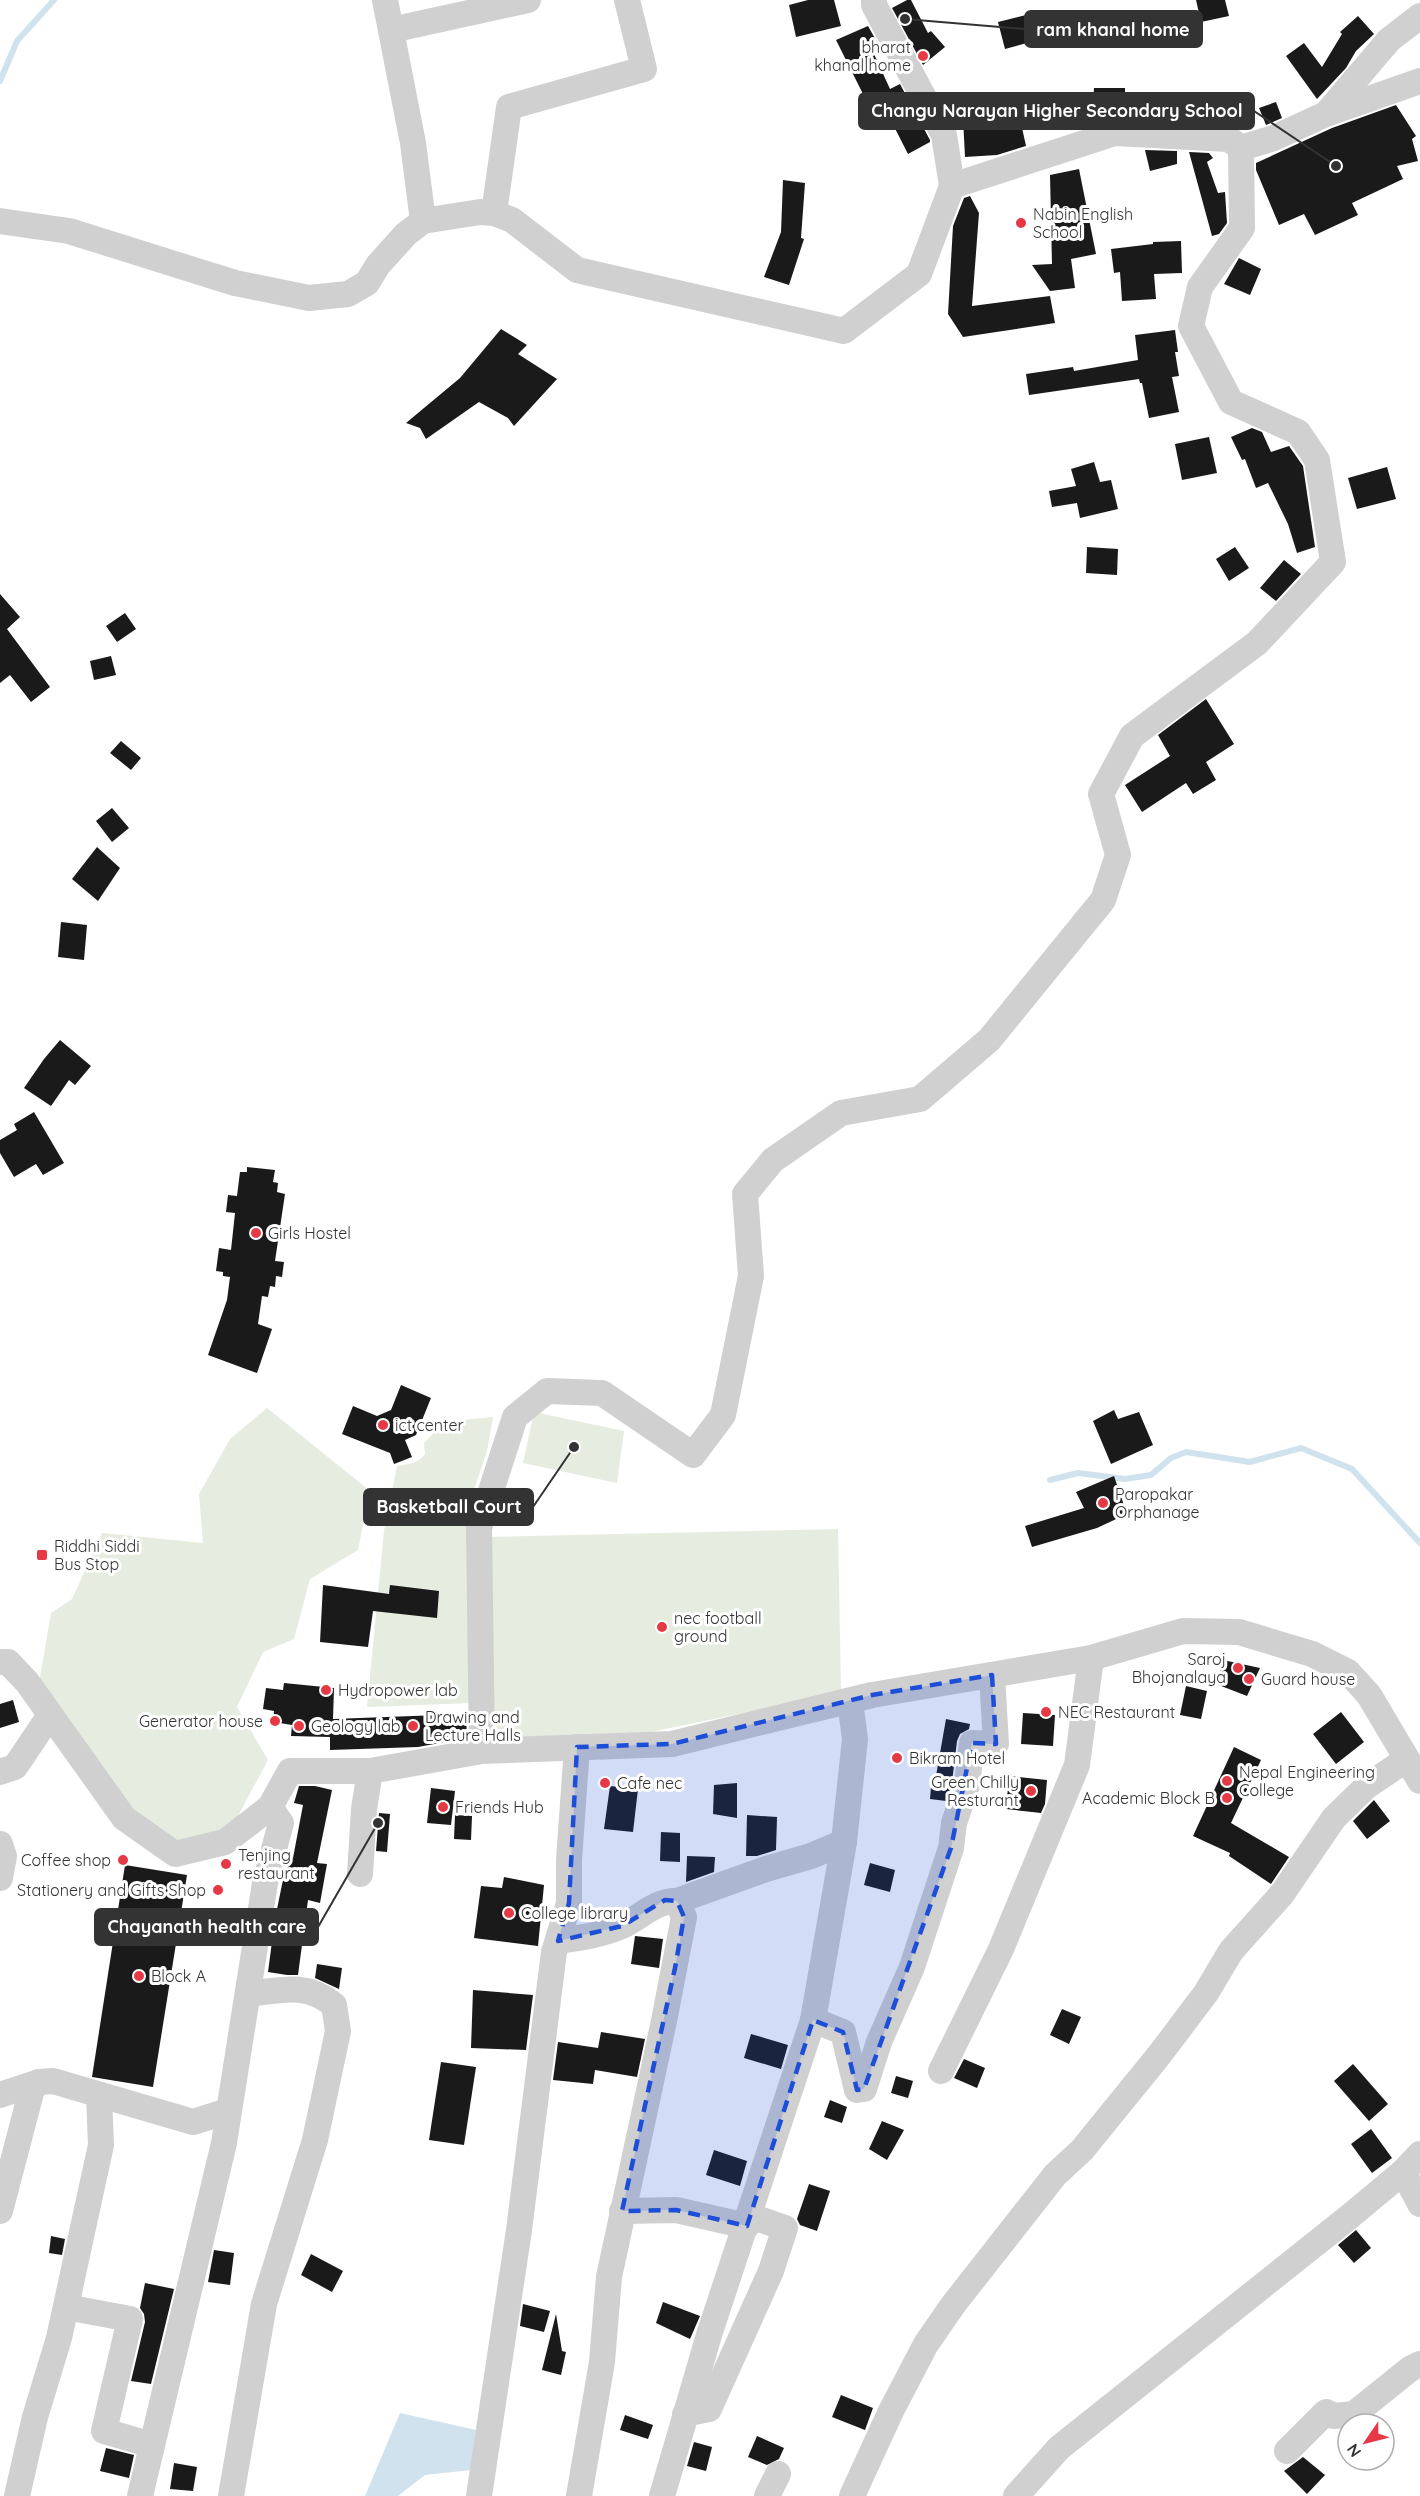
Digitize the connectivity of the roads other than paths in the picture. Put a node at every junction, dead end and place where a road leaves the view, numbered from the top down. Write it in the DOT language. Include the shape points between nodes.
graph roads {
  1 [pos="385,0"];
  2 [pos="528,0"];
  3 [pos="627,0"];
  4 [pos="874,0"];
  5 [pos="1420,16"];
  6 [pos="391,30"];
  7 [pos="1420,81"];
  8 [pos="1326,114"];
  9 [pos="1241,148"];
  10 [pos="951,186"];
  11 [pos="494,213"];
  12 [pos="0,221"];
  13 [pos="423,221"];
  14 [pos="1092,1658"];
  15 [pos="0,1662"];
  16 [pos="992,1675"];
  17 [pos="850,1701"];
  18 [pos="50,1715"];
  19 [pos="577,1747"];
  20 [pos="482,1751"];
  21 [pos="1407,1759"];
  22 [pos="370,1771"];
  23 [pos="0,1772"];
  24 [pos="1420,1781"];
  25 [pos="270,1807"];
  26 [pos="844,1842"];
  27 [pos="0,1844"];
  28 [pos="360,1874"];
  29 [pos="0,1878"];
  30 [pos="677,1901"];
  31 [pos="558,1941"];
  32 [pos="248,1994"];
  33 [pos="813,2020"];
  34 [pos="941,2072"];
  35 [pos="39,2082"];
  36 [pos="0,2095"];
  37 [pos="99,2096"];
  38 [pos="228,2111"];
  39 [pos="1412,2163"];
  40 [pos="1420,2204"];
  41 [pos="0,2211"];
  42 [pos="622,2211"];
  43 [pos="748,2221"];
  44 [pos="66,2307"];
  45 [pos="1420,2364"];
  46 [pos="685,2414"];
  47 [pos="152,2445"];
  48 [pos="1287,2451"];
  49 [pos="17,2496"];
  50 [pos="140,2496"];
  51 [pos="231,2496"];
  52 [pos="479,2496"];
  53 [pos="579,2496"];
  54 [pos="662,2496"];
  55 [pos="852,2496"];
  56 [pos="1016,2496"];
  1 -- 6 [label="street"];
  2 -- 6 [label="street"];
  3 -- 11 [label="street" via="644,69 509,107"];
  4 -- 10 [label="street" via="944,135"];
  5 -- 8 [label="street" via="1389,40"];
  6 -- 13 [label="street" via="413,143"];
  7 -- 8 [label="street"];
  8 -- 9 [label="street"];
  9 -- 10 [label="street" via="1229,139 1115,133"];
  9 -- 20 [label="street" via="1242,228 1200,287 1191,326 1231,402 1298,432 1317,460 1333,562 1257,643 1132,736 1101,794 1118,855 1102,900 989,1040 920,1100 841,1113 773,1160 746,1194 751,1276 723,1415 693,1455 602,1393 547,1391 515,1417 478,1528"];
  10 -- 11 [label="street" via="920,274 844,331 577,270 512,220"];
  11 -- 13 [label="street"];
  12 -- 13 [label="street" via="69,231 235,283 309,298 348,294 367,283 406,234"];
  14 -- 16 [label="street"];
  14 -- 21 [label="street" via="1183,1631 1239,1632 1312,1654 1348,1672 1369,1695"];
  14 -- 34 [label="street" via="1077,1765 1001,1949"];
  15 -- 18 [label="street" via="8,1662"];
  16 -- 17 [label="street"];
  16 -- 33 [label="street" via="996,1744 972,1743 967,1785 954,1823 951,1848 912,1967 879,2042 864,2089 857,2091 843,2032"];
  17 -- 19 [label="street" via="672,1744"];
  17 -- 26 [label="street" via="855,1739"];
  18 -- 23 [label="street" via="15,1767"];
  18 -- 25 [label="street" via="124,1818 175,1854 225,1842"];
  19 -- 20 [label="street"];
  19 -- 31 [label="street" via="569,1903"];
  20 -- 22 [label="street"];
  21 -- 24 [label="street"];
  21 -- 55 [label="street" via="1367,1786 1334,1818 1282,1894 1231,1951 1206,1993 1160,2054 1082,2150 1054,2175 953,2305 926,2344"];
  22 -- 25 [label="street" via="290,1771"];
  22 -- 28 [label="street"];
  25 -- 32 [label="street" via="281,1823 265,1883"];
  26 -- 30 [label="street"];
  26 -- 33 [label="street"];
  27 -- 29 [label="street" via="4,1856"];
  30 -- 31 [label="street" via="665,1900 622,1926"];
  30 -- 42 [label="street" via="684,1917 675,1968"];
  31 -- 52 [label="street"];
  32 -- 38 [label="street"];
  32 -- 51 [label="street" via="301,1988 322,1995 334,2005 338,2031 315,2140 264,2304"];
  33 -- 43 [label="street"];
  35 -- 36 [label="street"];
  35 -- 37 [label="street" via="53,2081"];
  35 -- 41 [label="street" via="32,2089"];
  37 -- 38 [label="street" via="193,2122"];
  37 -- 44 [label="street" via="101,2145"];
  38 -- 47 [label="street" via="224,2143"];
  39 -- 40 [label="street"];
  39 -- 56 [label="street" via="1059,2448"];
  42 -- 43 [label="street" via="676,2210"];
  42 -- 53 [label="street" via="609,2277 602,2362"];
  43 -- 46 [label="street"];
  43 -- 46 [label="street" via="784,2228 771,2271 709,2409"];
  44 -- 47 [label="street" via="130,2319 104,2431"];
  44 -- 49 [label="street"];
  45 -- 48 [label="street" via="1354,2414 1334,2416 1326,2412"];
  46 -- 54 [label="street"];
  47 -- 50 [label="street"];
}
